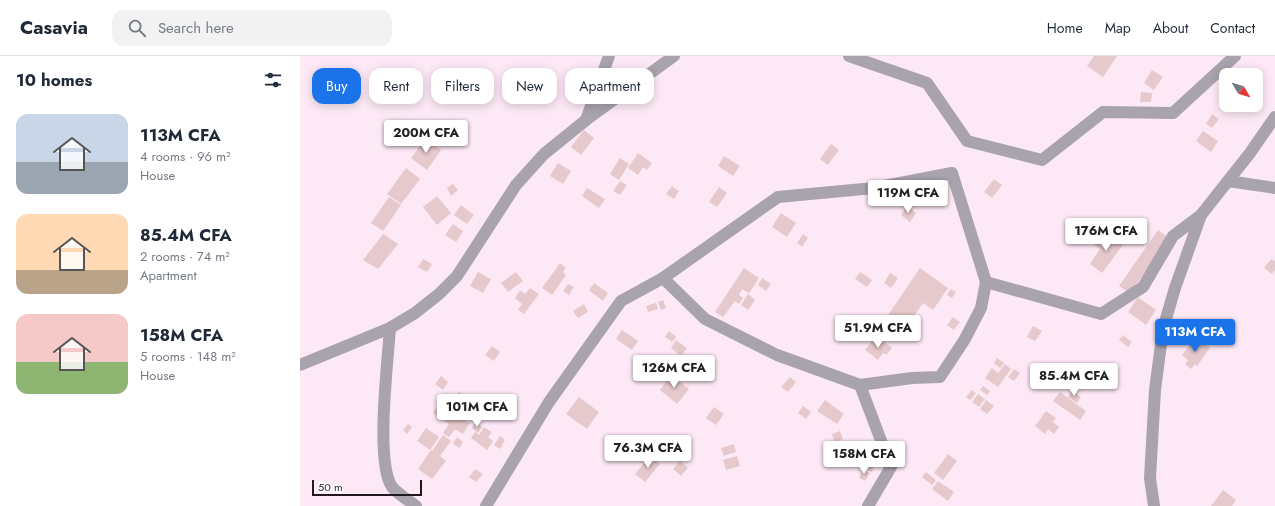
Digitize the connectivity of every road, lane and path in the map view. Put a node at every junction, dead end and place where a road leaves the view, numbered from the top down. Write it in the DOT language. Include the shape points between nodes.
graph roads {
  1 [pos="609,56"];
  2 [pos="674,56"];
  3 [pos="849,56"];
  4 [pos="1235,56"];
  5 [pos="1275,117"];
  6 [pos="586,120"];
  7 [pos="1228,180"];
  8 [pos="1275,188"];
  9 [pos="1201,215"];
  10 [pos="663,278"];
  11 [pos="986,282"];
  12 [pos="390,328"];
  13 [pos="300,365"];
  14 [pos="860,385"];
  15 [pos="416,506"];
  16 [pos="486,506"];
  17 [pos="868,506"];
  18 [pos="1154,506"];
  1 -- 6 [label="street"];
  2 -- 6 [label="street"];
  3 -- 4 [label="street" via="927,83 967,141 1042,160 1103,112 1173,113"];
  5 -- 7 [label="street"];
  6 -- 12 [label="street" via="544,154 516,185 457,276 415,313"];
  7 -- 8 [label="street"];
  7 -- 9 [label="street"];
  9 -- 11 [label="street" via="1173,236 1143,287 1101,314"];
  9 -- 18 [label="street" via="1174,288 1163,329 1155,390 1150,478"];
  10 -- 11 [label="street" via="778,197 874,188 952,173"];
  10 -- 14 [label="street" via="705,319 777,356"];
  10 -- 16 [label="street" via="621,301 549,402"];
  11 -- 14 [label="street" via="981,308 965,339 940,377"];
  12 -- 13 [label="street"];
  12 -- 15 [label="street" via="383,432 386,472 392,486"];
  14 -- 17 [label="street" via="891,467"];
}
